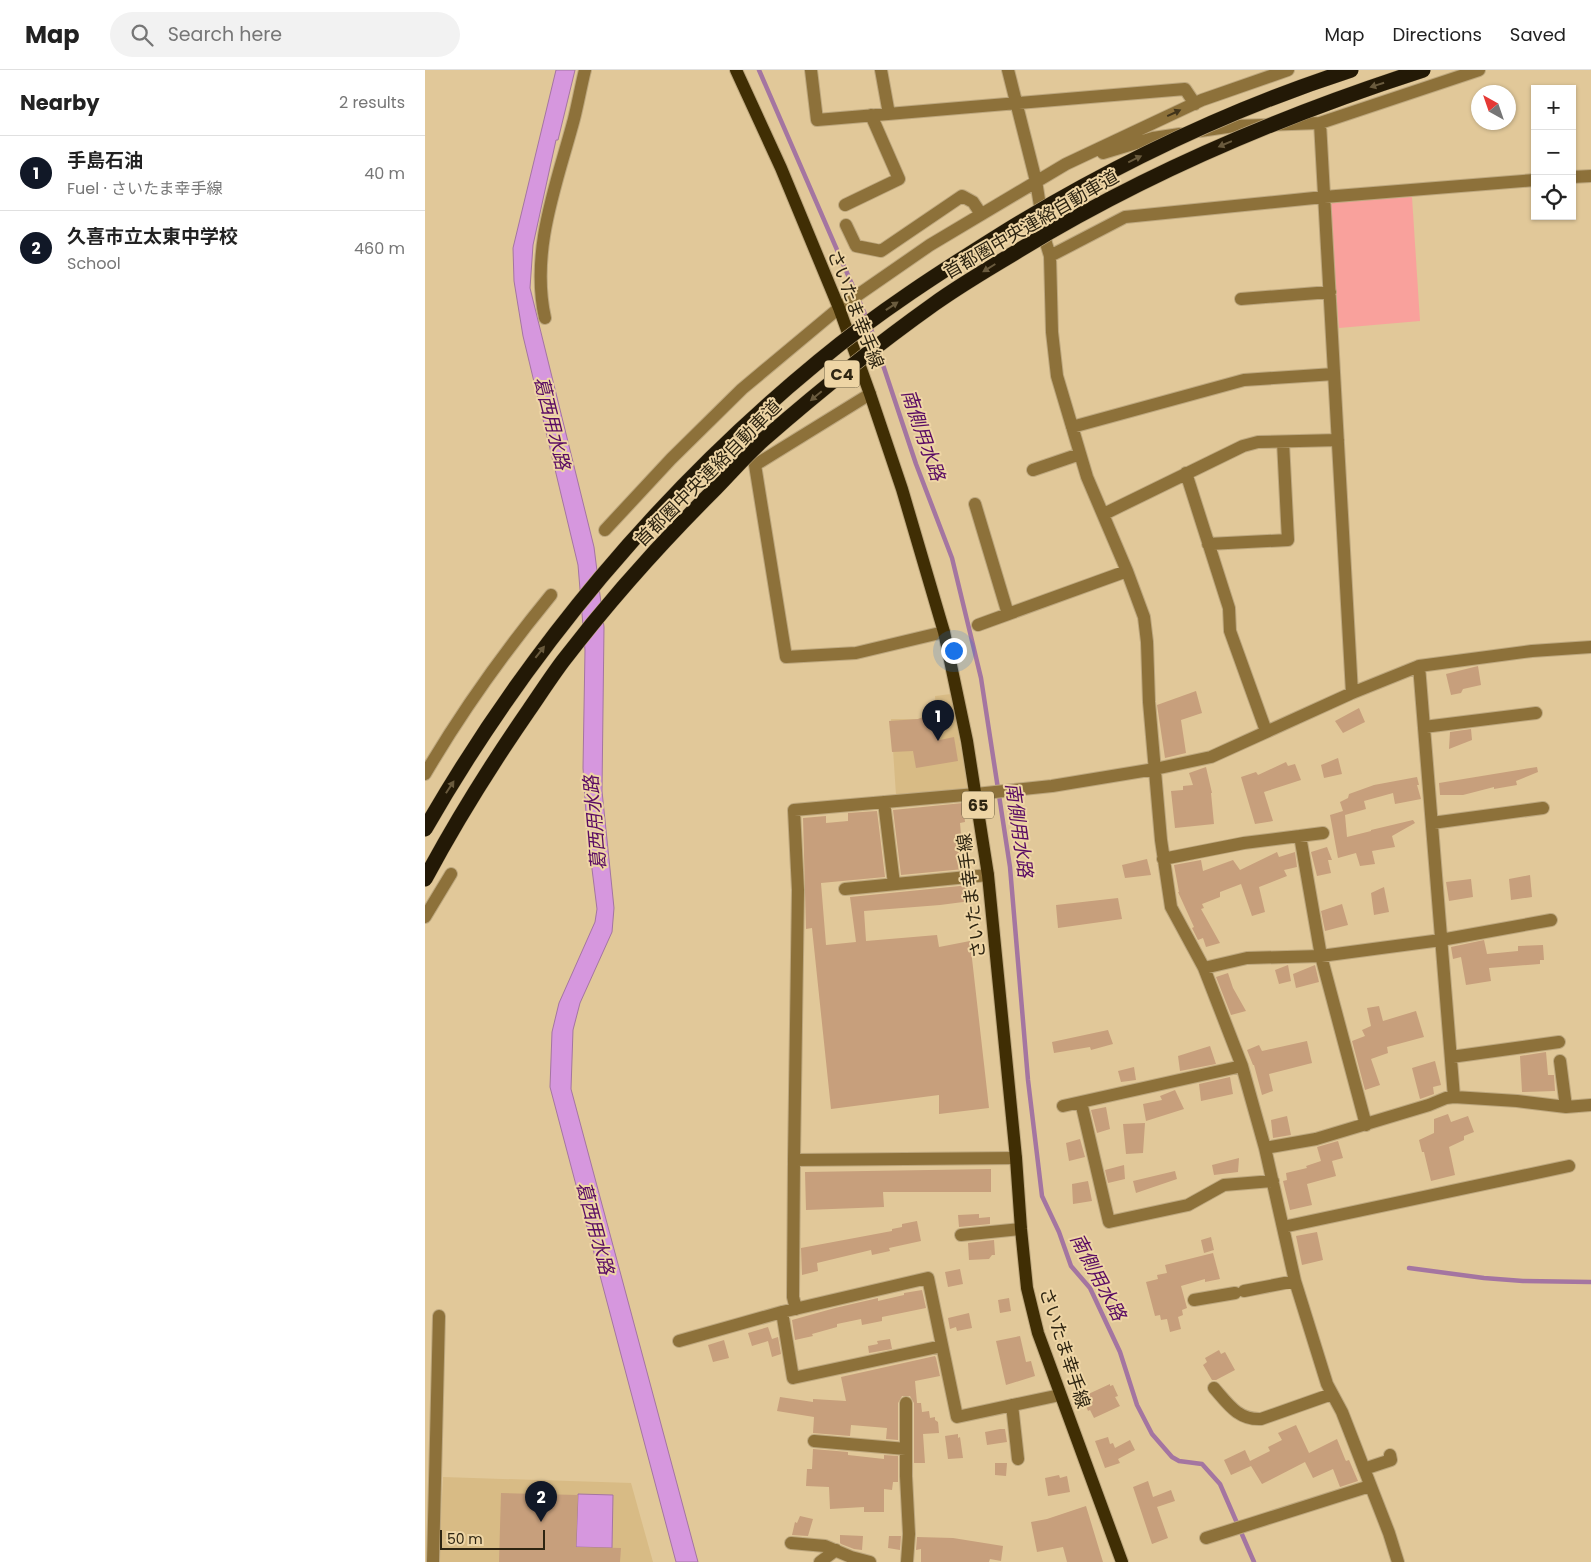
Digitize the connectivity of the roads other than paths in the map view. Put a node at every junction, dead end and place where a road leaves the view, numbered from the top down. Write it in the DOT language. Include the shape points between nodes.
graph roads {
  1 [pos="585,70"];
  2 [pos="736,70"];
  3 [pos="811,70"];
  4 [pos="881,70"];
  5 [pos="1009,70"];
  6 [pos="1288,70"];
  7 [pos="1351,70"];
  8 [pos="1423,70"];
  9 [pos="1479,70"];
  10 [pos="1017,103"];
  11 [pos="1195,104"];
  12 [pos="889,114"];
  13 [pos="871,115"];
  14 [pos="1320,123"];
  15 [pos="1067,164"];
  16 [pos="1591,176"];
  17 [pos="1576,177"];
  18 [pos="1531,180"];
  19 [pos="1036,181"];
  20 [pos="1324,197"];
  21 [pos="845,205"];
  22 [pos="981,214"];
  23 [pos="846,225"];
  24 [pos="1050,256"];
  25 [pos="1330,292"];
  26 [pos="1241,299"];
  27 [pos="839,308"];
  28 [pos="545,318"];
  29 [pos="1334,374"];
  30 [pos="870,394"];
  31 [pos="1072,427"];
  32 [pos="1338,440"];
  33 [pos="1283,442"];
  34 [pos="1080,454"];
  35 [pos="1033,470"];
  36 [pos="1187,473"];
  37 [pos="975,504"];
  38 [pos="1104,514"];
  39 [pos="605,530"];
  40 [pos="1209,544"];
  41 [pos="1127,571"];
  42 [pos="551,595"];
  43 [pos="1008,614"];
  44 [pos="978,625"];
  45 [pos="945,632"];
  46 [pos="1591,647"];
  47 [pos="1419,666"];
  48 [pos="1353,693"];
  49 [pos="1536,713"];
  50 [pos="1424,727"];
  51 [pos="1266,731"];
  52 [pos="1155,769"];
  53 [pos="425,774"];
  54 [pos="976,794"];
  55 [pos="885,802"];
  56 [pos="1543,808"];
  57 [pos="1432,824"];
  58 [pos="425,829"];
  59 [pos="1323,833"];
  60 [pos="1300,836"];
  61 [pos="1163,859"];
  62 [pos="451,874"];
  63 [pos="988,875"];
  64 [pos="425,879"];
  65 [pos="894,884"];
  66 [pos="845,889"];
  67 [pos="425,917"];
  68 [pos="1551,920"];
  69 [pos="1441,940"];
  70 [pos="1321,956"];
  71 [pos="1205,968"];
  72 [pos="1559,1042"];
  73 [pos="1451,1057"];
  74 [pos="1560,1061"];
  75 [pos="1242,1066"];
  76 [pos="1454,1097"];
  77 [pos="1081,1102"];
  78 [pos="1591,1105"];
  79 [pos="1063,1106"];
  80 [pos="1566,1107"];
  81 [pos="1366,1125"];
  82 [pos="1265,1148"];
  83 [pos="1015,1158"];
  84 [pos="794,1160"];
  85 [pos="1569,1166"];
  86 [pos="1273,1181"];
  87 [pos="1283,1228"];
  88 [pos="1021,1229"];
  89 [pos="961,1235"];
  90 [pos="1295,1281"];
  91 [pos="1194,1300"];
  92 [pos="796,1309"];
  93 [pos="782,1312"];
  94 [pos="439,1316"];
  95 [pos="679,1341"];
  96 [pos="943,1346"];
  97 [pos="1214,1388"];
  98 [pos="1332,1394"];
  99 [pos="1061,1395"];
  100 [pos="906,1403"];
  101 [pos="1012,1405"];
  102 [pos="814,1441"];
  103 [pos="906,1449"];
  104 [pos="1390,1455"];
  105 [pos="1018,1459"];
  106 [pos="1364,1469"];
  107 [pos="1370,1486"];
  108 [pos="1206,1538"];
  109 [pos="791,1543"];
  110 [pos="836,1550"];
  111 [pos="851,1560"];
  112 [pos="433,1562"];
  113 [pos="820,1562"];
  114 [pos="870,1562"];
  115 [pos="907,1562"];
  116 [pos="1122,1562"];
  117 [pos="1398,1562"];
  1 -- 28 [label="street" via="546,224 541,278"];
  2 -- 27 [label="main road, さいたま幸手線 / 65"];
  3 -- 13 [label="street" via="817,120"];
  4 -- 12 [label="street"];
  5 -- 10 [label="street"];
  6 -- 11 [label="street"];
  58 -- 7 [label="highway, 首都圏中央連絡自動車道 / C4, one-way, bridge" via="498,712 574,608 710,459 820,359 946,268 1062,197 1181,136"];
  8 -- 64 [label="highway, 首都圏中央連絡自動車道 / C4, one-way, bridge" via="1313,108 1220,146 1090,209 937,302 837,378 761,442 629,580 562,662 499,754"];
  9 -- 14 [label="street"];
  10 -- 11 [label="street" via="1185,89"];
  10 -- 12 [label="street"];
  10 -- 19 [label="street"];
  15 -- 11 [label="street, one-way"];
  12 -- 13 [label="street"];
  13 -- 21 [label="street" via="899,179"];
  14 -- 15 [label="street" via="1234,126 1153,138"];
  14 -- 20 [label="street"];
  15 -- 19 [label="street"];
  16 -- 17 [label="street"];
  18 -- 20 [label="street"];
  19 -- 22 [label="street"];
  19 -- 24 [label="street"];
  20 -- 24 [label="street" via="1125,218"];
  20 -- 25 [label="street"];
  22 -- 23 [label="street" via="973,202 962,196 881,251 856,246"];
  22 -- 27 [label="street"];
  24 -- 31 [label="street" via="1057,376"];
  25 -- 26 [label="street"];
  25 -- 29 [label="street"];
  27 -- 30 [label="main road, さいたま幸手線 / 65"];
  27 -- 39 [label="street" via="742,389"];
  29 -- 31 [label="street" via="1245,380"];
  29 -- 32 [label="street"];
  30 -- 45 [label="main road, さいたま幸手線 / 65"];
  30 -- 45 [label="street" via="755,465 786,657 856,653"];
  31 -- 34 [label="street"];
  32 -- 33 [label="street"];
  32 -- 48 [label="street"];
  33 -- 36 [label="street" via="1257,442 1243,446"];
  33 -- 40 [label="street" via="1288,540"];
  34 -- 35 [label="street"];
  34 -- 38 [label="street"];
  36 -- 38 [label="street"];
  36 -- 40 [label="street"];
  37 -- 43 [label="street"];
  38 -- 41 [label="street"];
  40 -- 51 [label="street" via="1229,608 1230,631"];
  41 -- 43 [label="street"];
  41 -- 52 [label="street" via="1143,617 1147,642"];
  42 -- 53 [label="street" via="502,657"];
  43 -- 44 [label="street"];
  45 -- 54 [label="main road, さいたま幸手線 / 65"];
  46 -- 47 [label="street" via="1532,651"];
  47 -- 48 [label="street"];
  47 -- 50 [label="street"];
  48 -- 51 [label="street"];
  49 -- 50 [label="street"];
  50 -- 57 [label="street"];
  51 -- 52 [label="street" via="1211,757"];
  52 -- 54 [label="street" via="1052,786"];
  52 -- 61 [label="street"];
  54 -- 55 [label="street"];
  54 -- 63 [label="main road, さいたま幸手線 / 65"];
  55 -- 65 [label="street"];
  55 -- 84 [label="street" via="794,810 799,890"];
  56 -- 57 [label="street"];
  57 -- 69 [label="street"];
  59 -- 60 [label="street"];
  60 -- 61 [label="street"];
  60 -- 70 [label="street"];
  61 -- 71 [label="street" via="1171,907"];
  62 -- 67 [label="street"];
  63 -- 65 [label="street"];
  63 -- 83 [label="main road, さいたま幸手線 / 65"];
  65 -- 66 [label="street"];
  68 -- 69 [label="street"];
  69 -- 70 [label="street"];
  69 -- 73 [label="street"];
  70 -- 71 [label="street" via="1247,958"];
  70 -- 81 [label="street"];
  71 -- 75 [label="street"];
  72 -- 73 [label="street"];
  73 -- 76 [label="street"];
  74 -- 80 [label="street"];
  75 -- 77 [label="street"];
  75 -- 82 [label="street"];
  76 -- 80 [label="street"];
  76 -- 81 [label="street"];
  77 -- 79 [label="street"];
  77 -- 86 [label="street" via="1109,1222 1188,1205 1224,1185"];
  78 -- 80 [label="street"];
  81 -- 82 [label="street"];
  82 -- 86 [label="street"];
  83 -- 84 [label="street"];
  83 -- 88 [label="main road, さいたま幸手線 / 65"];
  84 -- 92 [label="street" via="793,1297"];
  85 -- 87 [label="street"];
  86 -- 87 [label="street"];
  87 -- 90 [label="street"];
  88 -- 89 [label="street"];
  88 -- 99 [label="main road, さいたま幸手線 / 65" via="1032,1310"];
  90 -- 91 [label="street"];
  90 -- 98 [label="street"];
  92 -- 93 [label="street"];
  92 -- 96 [label="street" via="928,1278"];
  93 -- 95 [label="street"];
  93 -- 96 [label="street" via="793,1378"];
  94 -- 112 [label="street"];
  96 -- 101 [label="street" via="957,1417"];
  97 -- 98 [label="street" via="1227,1405 1253,1419"];
  98 -- 106 [label="street"];
  99 -- 101 [label="street"];
  99 -- 116 [label="main road, さいたま幸手線 / 65"];
  100 -- 103 [label="street"];
  101 -- 105 [label="street"];
  102 -- 103 [label="street"];
  103 -- 115 [label="street"];
  104 -- 106 [label="street" via="1391,1460"];
  106 -- 107 [label="street"];
  107 -- 108 [label="street"];
  107 -- 117 [label="street"];
  109 -- 110 [label="street"];
  110 -- 111 [label="street"];
  110 -- 113 [label="street"];
  111 -- 114 [label="street"];
}
